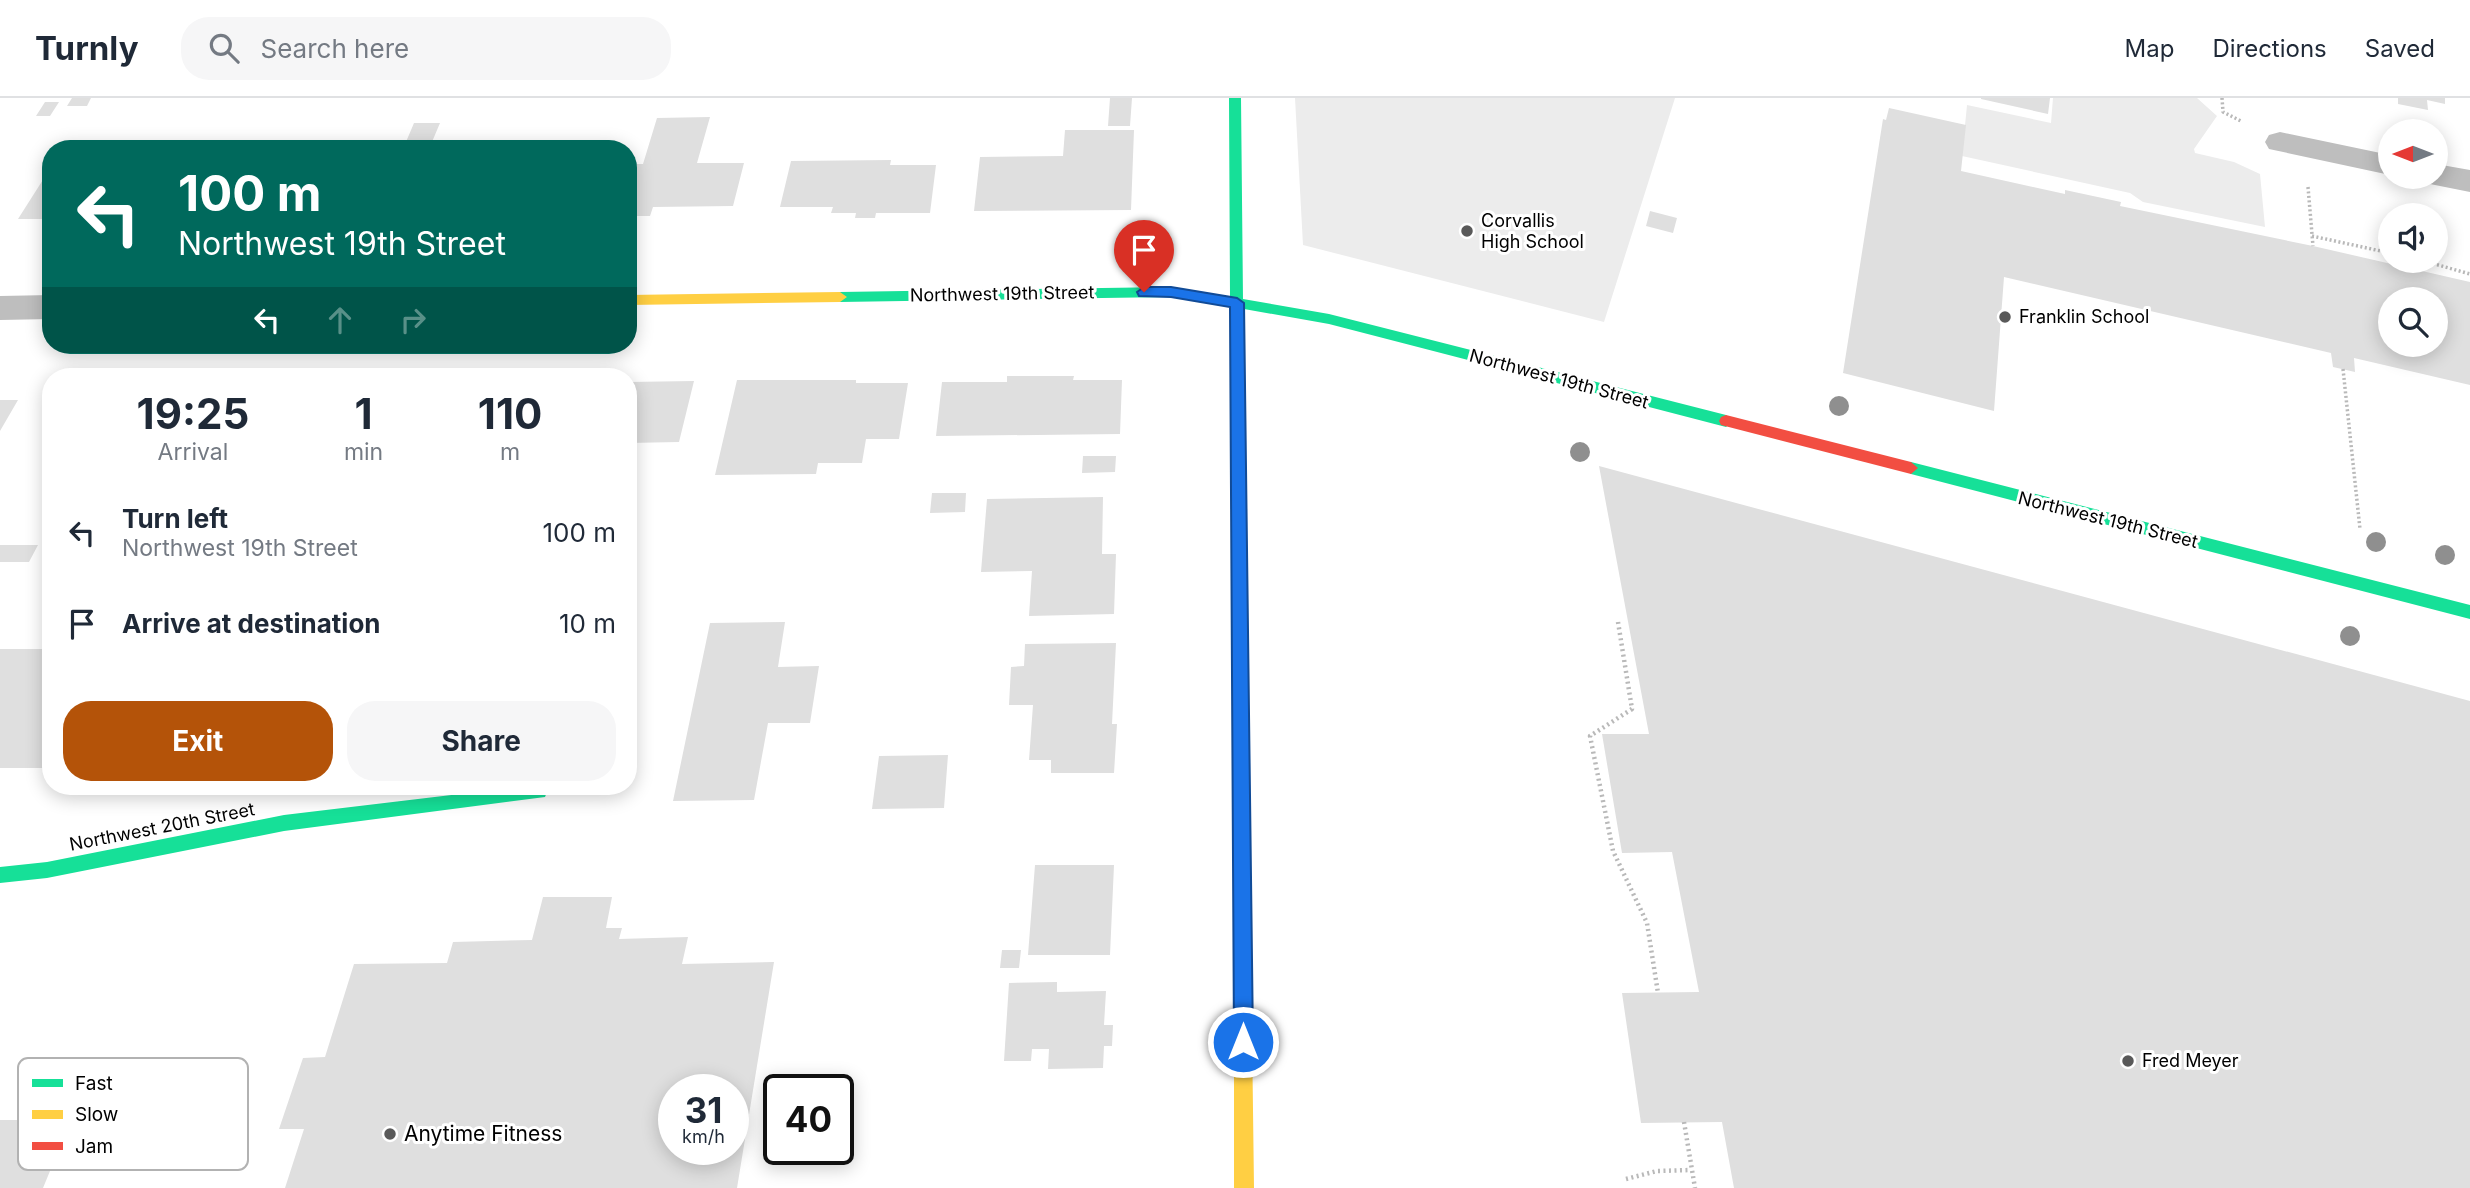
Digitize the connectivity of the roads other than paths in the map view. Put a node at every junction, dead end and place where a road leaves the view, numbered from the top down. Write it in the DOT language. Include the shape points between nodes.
graph roads {
  1 [pos="1235,98"];
  2 [pos="2292,145"];
  3 [pos="2378,163"];
  4 [pos="2448,177"];
  5 [pos="2470,181"];
  6 [pos="637,300"];
  7 [pos="1237,303"];
  8 [pos="42,307"];
  9 [pos="0,308"];
  10 [pos="2470,611"];
  11 [pos="514,795"];
  12 [pos="0,874"];
  13 [pos="1244,1188"];
  1 -- 7 [label="street"];
  2 -- 3 [label="street"];
  4 -- 5 [label="street"];
  6 -- 7 [label="street, Northwest 19th Street" via="1171,292"];
  7 -- 10 [label="street, Northwest 19th Street" via="1329,319"];
  7 -- 13 [label="street"];
  8 -- 9 [label="street"];
  11 -- 12 [label="street, Northwest 20th Street" via="284,822 47,870"];
}
